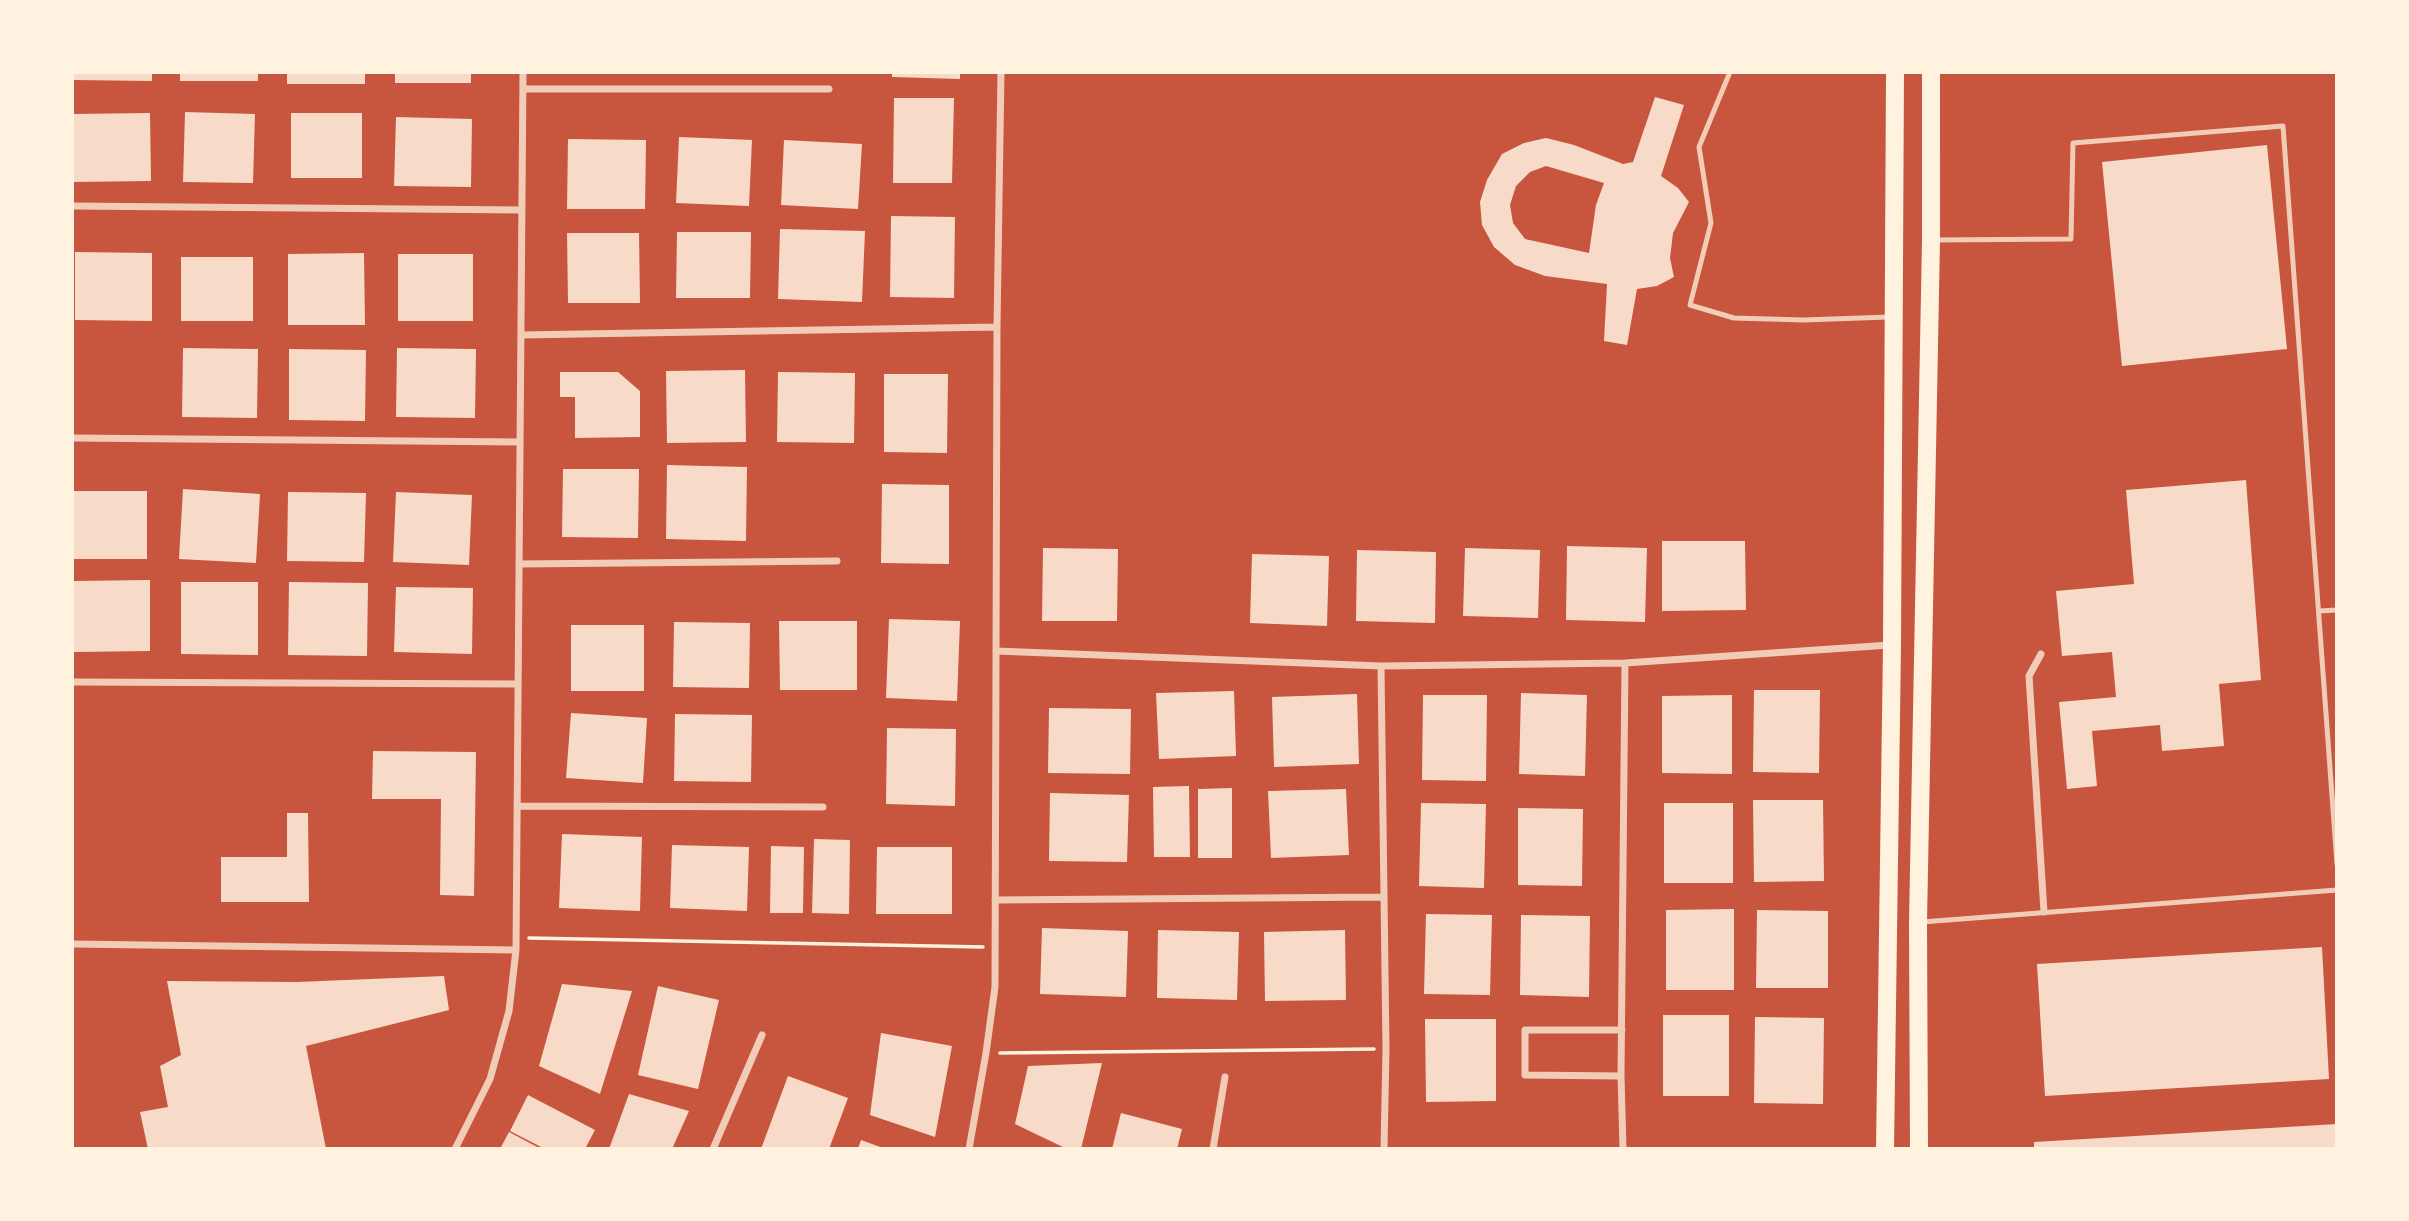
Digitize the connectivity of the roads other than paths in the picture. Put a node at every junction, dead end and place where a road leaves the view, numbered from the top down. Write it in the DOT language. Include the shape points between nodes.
graph roads {
  1 [pos="523,72"];
  2 [pos="1001,72"];
  3 [pos="1730,72"];
  4 [pos="1895,72"];
  5 [pos="1931,72"];
  6 [pos="523,89"];
  7 [pos="829,89"];
  8 [pos="72,206"];
  9 [pos="522,210"];
  10 [pos="1931,240"];
  11 [pos="1894,317"];
  12 [pos="997,327"];
  13 [pos="521,335"];
  14 [pos="72,438"];
  15 [pos="520,442"];
  16 [pos="836,561"];
  17 [pos="519,565"];
  18 [pos="2337,610"];
  19 [pos="2319,611"];
  20 [pos="1892,645"];
  21 [pos="996,651"];
  22 [pos="2041,654"];
  23 [pos="1625,663"];
  24 [pos="1381,666"];
  25 [pos="72,682"];
  26 [pos="518,684"];
  27 [pos="517,806"];
  28 [pos="823,807"];
  29 [pos="2337,864"];
  30 [pos="2337,890"];
  31 [pos="1384,897"];
  32 [pos="995,900"];
  33 [pos="2044,912"];
  34 [pos="1918,922"];
  35 [pos="72,944"];
  36 [pos="516,950"];
  37 [pos="1622,1030"];
  38 [pos="762,1035"];
  39 [pos="1621,1076"];
  40 [pos="1225,1077"];
  41 [pos="455,1149"];
  42 [pos="713,1149"];
  43 [pos="969,1149"];
  44 [pos="1213,1149"];
  45 [pos="1384,1149"];
  46 [pos="1623,1149"];
  47 [pos="1885,1149"];
  48 [pos="1919,1149"];
  1 -- 6 [label="street"];
  2 -- 12 [label="street"];
  3 -- 11 [label="lane" via="1699,147 1711,223 1690,305 1734,318"];
  4 -- 11 [label="main road"];
  5 -- 10 [label="main road"];
  6 -- 7 [label="street"];
  6 -- 9 [label="street"];
  8 -- 9 [label="street"];
  9 -- 13 [label="street"];
  10 -- 19 [label="lane" via="2071,239 2073,143 2283,126"];
  10 -- 34 [label="main road"];
  11 -- 20 [label="main road"];
  12 -- 13 [label="street"];
  12 -- 21 [label="street"];
  13 -- 15 [label="street"];
  14 -- 15 [label="street"];
  15 -- 17 [label="street"];
  16 -- 17 [label="street"];
  17 -- 26 [label="street"];
  18 -- 19 [label="lane"];
  19 -- 29 [label="lane"];
  20 -- 23 [label="street"];
  20 -- 47 [label="main road"];
  21 -- 24 [label="street"];
  21 -- 32 [label="street"];
  22 -- 33 [label="street" via="2029,676"];
  23 -- 24 [label="street"];
  23 -- 37 [label="street"];
  24 -- 31 [label="street"];
  25 -- 26 [label="street"];
  26 -- 27 [label="street"];
  27 -- 28 [label="street"];
  27 -- 36 [label="street"];
  30 -- 33 [label="lane"];
  31 -- 32 [label="street"];
  31 -- 45 [label="street"];
  32 -- 43 [label="street" via="995,987"];
  33 -- 34 [label="lane"];
  34 -- 48 [label="main road"];
  35 -- 36 [label="street"];
  36 -- 41 [label="street" via="509,1012 490,1079"];
  37 -- 39 [label="street"];
  37 -- 39 [label="street" via="1525,1030 1525,1075"];
  38 -- 42 [label="street"];
  39 -- 46 [label="street"];
  40 -- 44 [label="street"];
}
